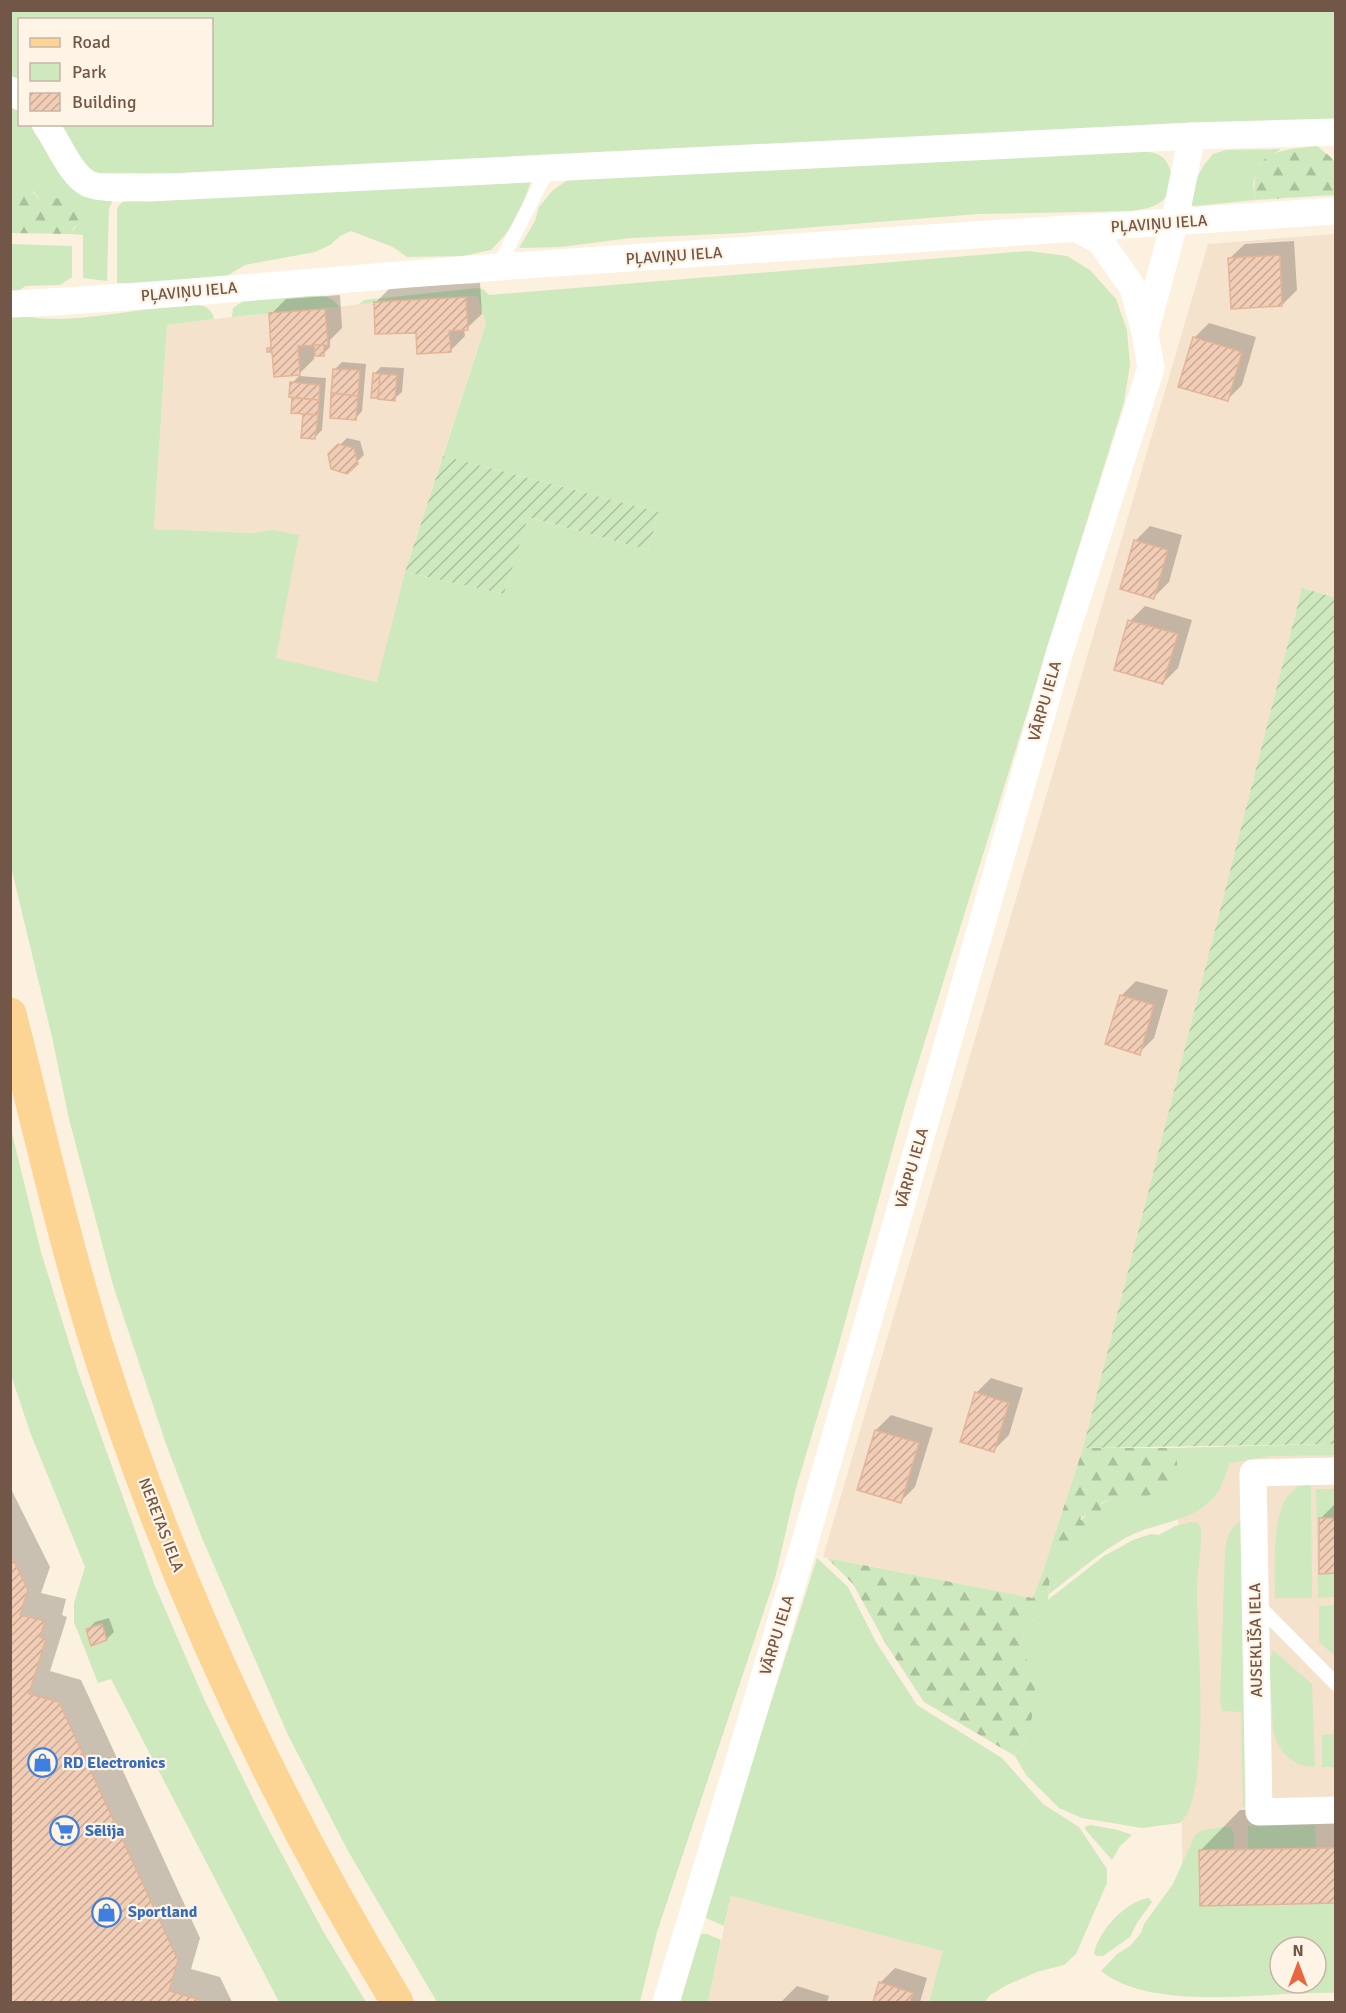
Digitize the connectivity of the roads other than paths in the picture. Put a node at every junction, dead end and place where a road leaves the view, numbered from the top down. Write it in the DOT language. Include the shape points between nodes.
graph roads {
  1 [pos="46,126"];
  2 [pos="1335,132"];
  3 [pos="1192,136"];
  4 [pos="548,169"];
  5 [pos="1335,211"];
  6 [pos="1174,224"];
  7 [pos="1079,230"];
  8 [pos="498,267"];
  9 [pos="12,304"];
  10 [pos="1145,333"];
  11 [pos="10,1014"];
  12 [pos="1335,1471"];
  13 [pos="1256,1602"];
  14 [pos="1335,1684"];
  15 [pos="1335,1810"];
  16 [pos="397,2002"];
  17 [pos="666,2002"];
  1 -- 4 [label="street" via="77,174 90,184 102,186 161,187"];
  2 -- 3 [label="street"];
  3 -- 4 [label="street"];
  3 -- 6 [label="street, VĀRPU IELA"];
  4 -- 8 [label="lane"];
  5 -- 6 [label="street, PĻAVIŅU IELA"];
  6 -- 7 [label="street, PĻAVIŅU IELA"];
  6 -- 10 [label="street, VĀRPU IELA"];
  7 -- 8 [label="street, PĻAVIŅU IELA"];
  7 -- 10 [label="street, VĀRPU IELA" via="1100,241 1133,288"];
  8 -- 9 [label="street, PĻAVIŅU IELA"];
  10 -- 17 [label="street, VĀRPU IELA" via="1151,368 1060,651 806,1538"];
  11 -- 16 [label="main road, NERETAS IELA" via="62,1224 143,1480 192,1605 246,1724 303,1840"];
  12 -- 13 [label="street, AUSEKLĪŠA IELA" via="1253,1473"];
  13 -- 14 [label="lane"];
  13 -- 15 [label="street, AUSEKLĪŠA IELA" via="1259,1812"];
}
